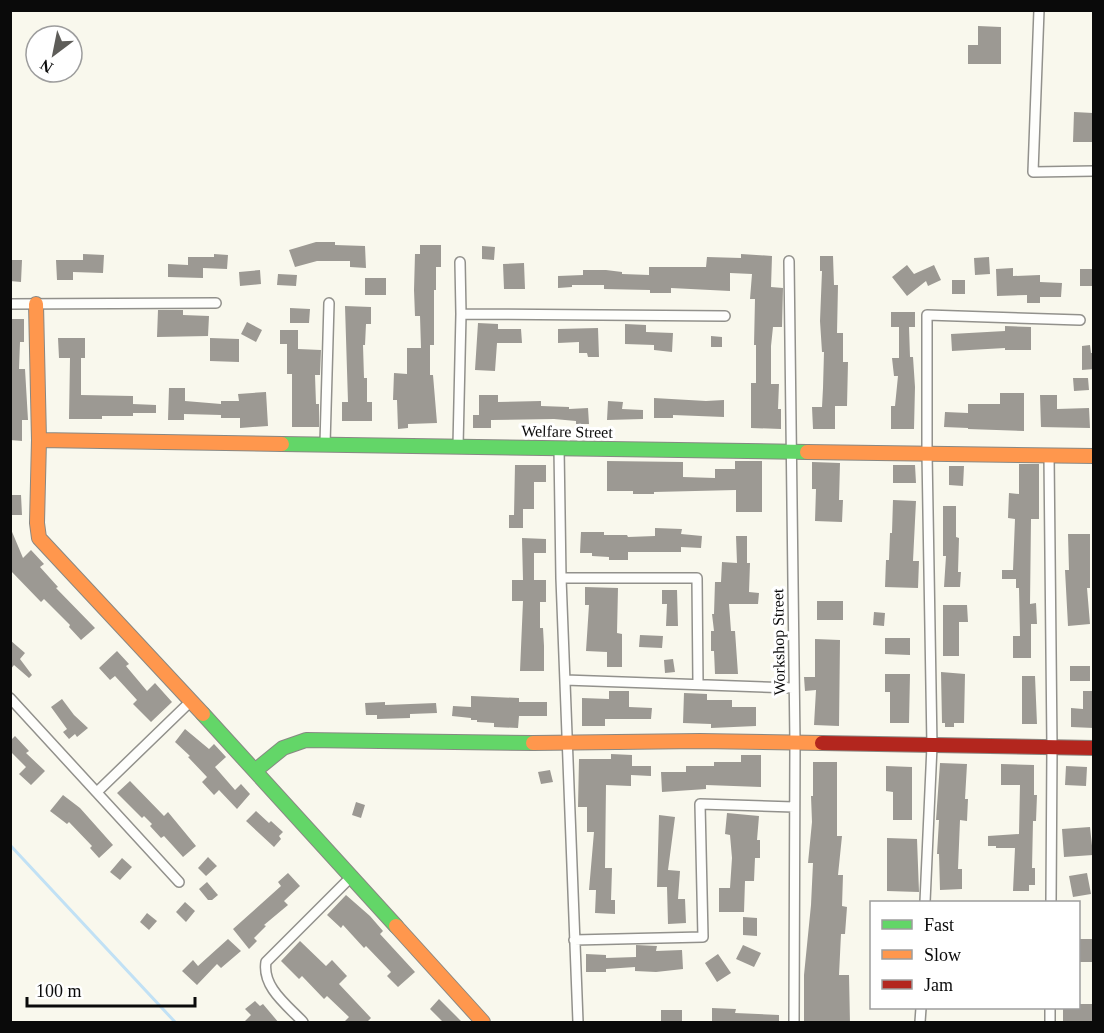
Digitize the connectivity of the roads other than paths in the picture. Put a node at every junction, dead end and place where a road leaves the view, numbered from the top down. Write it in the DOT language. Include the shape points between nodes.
graph roads {
  1 [pos="1039,10"];
  2 [pos="1094,171"];
  3 [pos="789,261"];
  4 [pos="460,262"];
  5 [pos="216,303"];
  6 [pos="329,303"];
  7 [pos="10,304"];
  8 [pos="36,304"];
  9 [pos="461,314"];
  10 [pos="725,316"];
  11 [pos="1080,320"];
  12 [pos="39,440"];
  13 [pos="325,444"];
  14 [pos="458,446"];
  15 [pos="559,447"];
  16 [pos="790,451"];
  17 [pos="927,453"];
  18 [pos="1049,455"];
  19 [pos="1094,456"];
  20 [pos="561,578"];
  21 [pos="565,680"];
  22 [pos="698,684"];
  23 [pos="793,688"];
  24 [pos="10,698"];
  25 [pos="191,701"];
  26 [pos="795,743"];
  27 [pos="567,744"];
  28 [pos="932,746"];
  29 [pos="1052,747"];
  30 [pos="1094,748"];
  31 [pos="256,770"];
  32 [pos="97,792"];
  33 [pos="794,807"];
  34 [pos="352,876"];
  35 [pos="179,882"];
  36 [pos="925,901"];
  37 [pos="1051,901"];
  38 [pos="574,940"];
  39 [pos="303,1023"];
  40 [pos="483,1023"];
  41 [pos="578,1023"];
  42 [pos="794,1023"];
  1 -- 2 [label="street" via="1033,172"];
  3 -- 16 [label="street, Workshop Street"];
  4 -- 9 [label="street"];
  5 -- 8 [label="street"];
  6 -- 13 [label="street"];
  7 -- 8 [label="street"];
  8 -- 12 [label="street"];
  9 -- 10 [label="street"];
  9 -- 14 [label="street"];
  11 -- 17 [label="street" via="927,315"];
  12 -- 13 [label="street, Welfare Street"];
  12 -- 25 [label="street" via="39,538"];
  13 -- 14 [label="street, Welfare Street"];
  14 -- 15 [label="street, Welfare Street"];
  15 -- 16 [label="street, Welfare Street"];
  15 -- 20 [label="street"];
  16 -- 17 [label="street, Welfare Street"];
  16 -- 23 [label="street, Workshop Street"];
  17 -- 18 [label="street, Welfare Street"];
  17 -- 28 [label="street"];
  18 -- 19 [label="street, Welfare Street"];
  18 -- 29 [label="street"];
  20 -- 21 [label="street"];
  20 -- 22 [label="street" via="698,578"];
  21 -- 22 [label="street"];
  21 -- 27 [label="street"];
  22 -- 23 [label="street"];
  23 -- 26 [label="street, Workshop Street"];
  24 -- 32 [label="street"];
  25 -- 31 [label="street"];
  25 -- 32 [label="street"];
  26 -- 27 [label="street"];
  26 -- 28 [label="street"];
  26 -- 33 [label="street, Workshop Street"];
  27 -- 31 [label="street" via="306,740 283,748"];
  27 -- 38 [label="street"];
  28 -- 29 [label="street"];
  28 -- 36 [label="street"];
  29 -- 30 [label="street"];
  29 -- 37 [label="street"];
  31 -- 34 [label="street"];
  32 -- 35 [label="street"];
  33 -- 38 [label="street" via="700,804 703,937"];
  33 -- 42 [label="street, Workshop Street"];
  34 -- 39 [label="street" via="266,962 268,984"];
  34 -- 40 [label="street"];
  38 -- 41 [label="street"];
}
